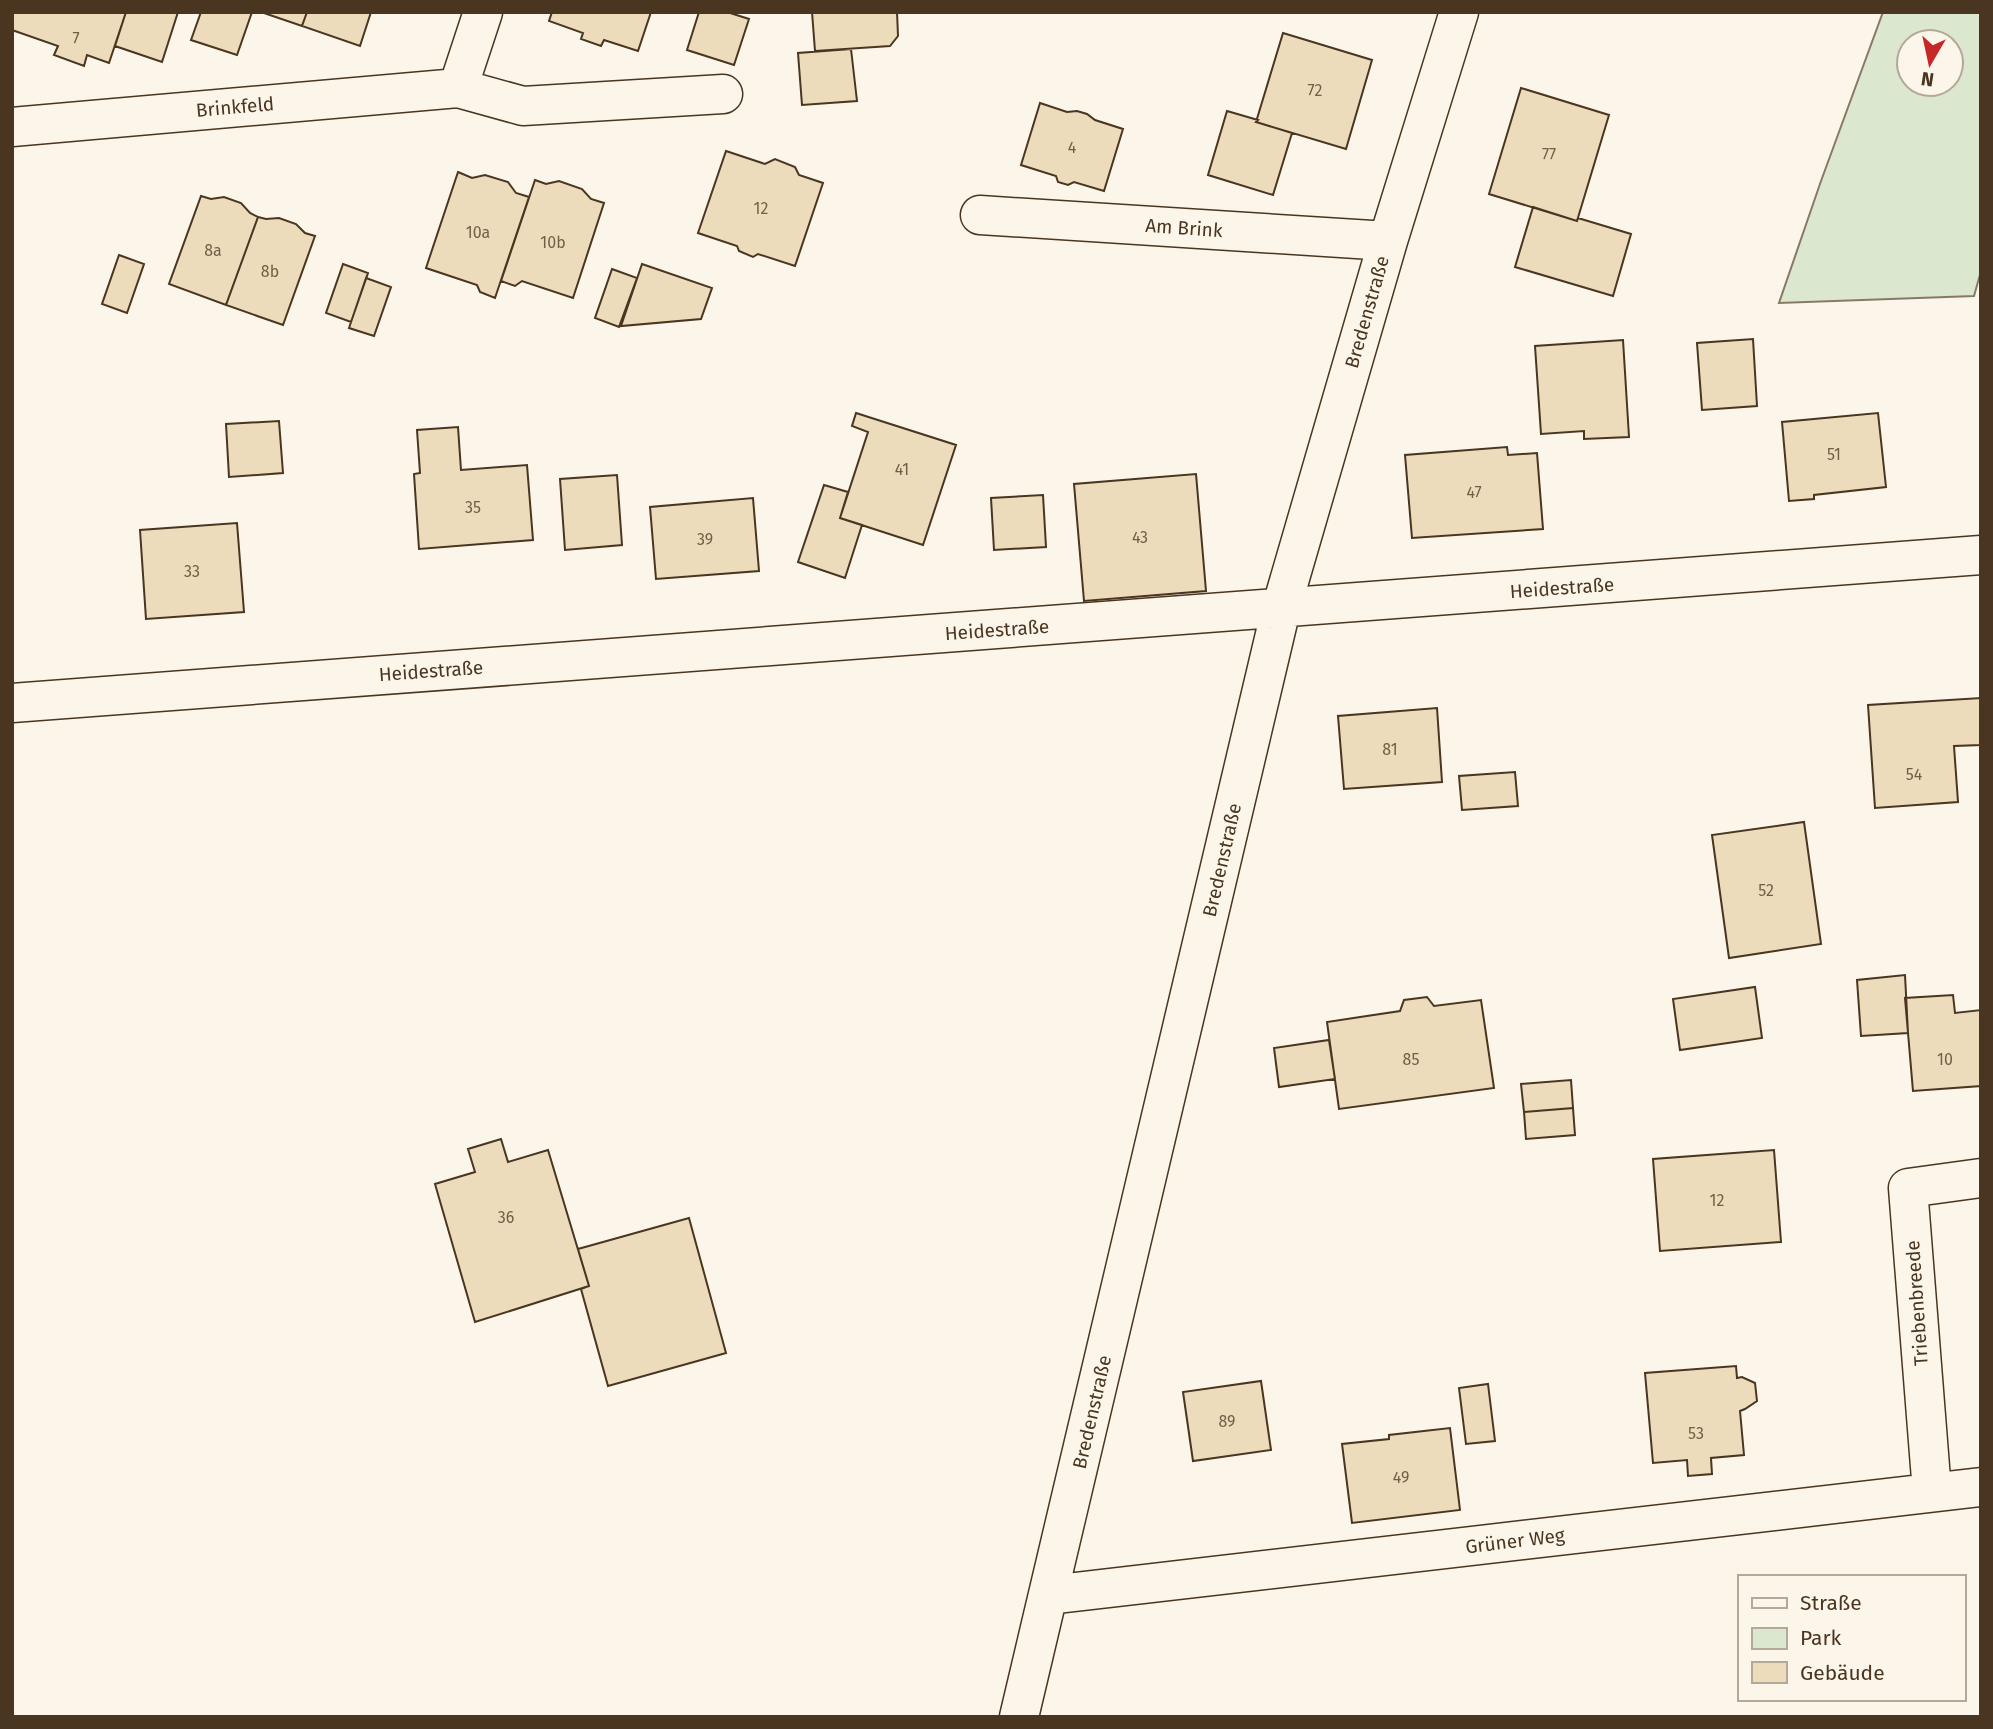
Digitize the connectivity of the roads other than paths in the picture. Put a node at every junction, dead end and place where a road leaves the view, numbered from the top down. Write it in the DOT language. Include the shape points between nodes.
graph roads {
  1 [pos="483,12"];
  2 [pos="1459,12"];
  3 [pos="458,88"];
  4 [pos="723,94"];
  5 [pos="12,127"];
  6 [pos="981,215"];
  7 [pos="1388,241"];
  8 [pos="1981,555"];
  9 [pos="1281,609"];
  10 [pos="12,703"];
  11 [pos="1981,1178"];
  12 [pos="1981,1487"];
  13 [pos="1931,1492"];
  14 [pos="1049,1595"];
  15 [pos="1019,1717"];
  1 -- 3 [label="street"];
  2 -- 7 [label="street, Bredenstraße"];
  3 -- 4 [label="street, Brinkfeld" via="523,106"];
  3 -- 5 [label="street, Brinkfeld"];
  6 -- 7 [label="street, Am Brink"];
  7 -- 9 [label="street, Bredenstraße"];
  8 -- 9 [label="street, Heidestraße"];
  9 -- 10 [label="street, Heidestraße"];
  9 -- 14 [label="street, Bredenstraße"];
  11 -- 13 [label="street, Triebenbreede" via="1908,1188"];
  12 -- 13 [label="street, Grüner Weg"];
  13 -- 14 [label="street, Grüner Weg"];
  14 -- 15 [label="street, Bredenstraße"];
}
